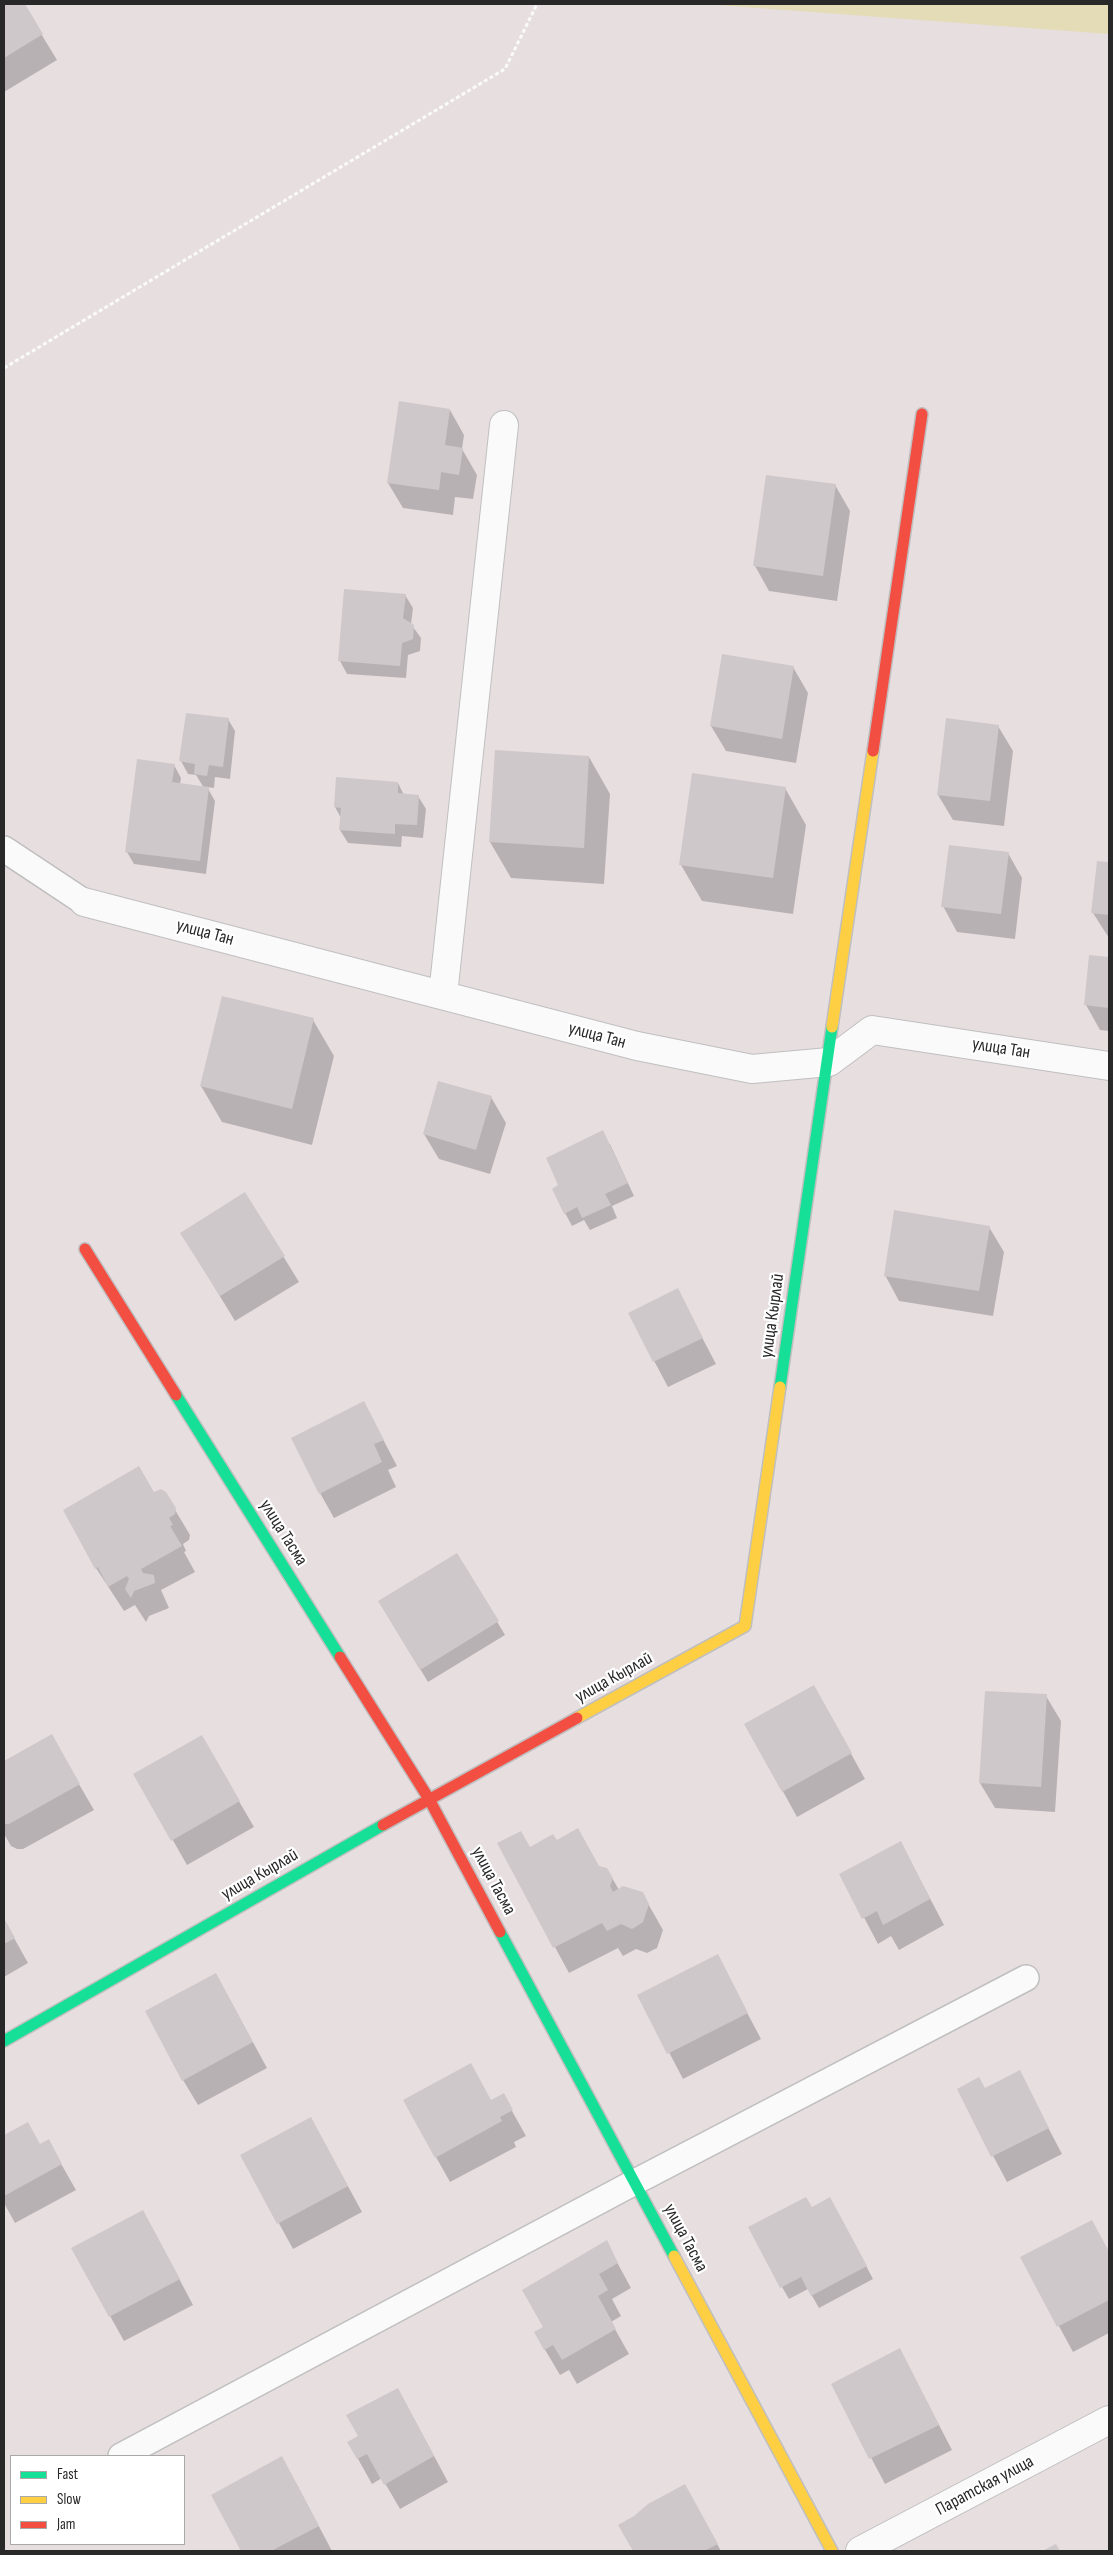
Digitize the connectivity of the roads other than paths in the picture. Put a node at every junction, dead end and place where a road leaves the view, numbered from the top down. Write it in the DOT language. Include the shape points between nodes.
graph roads {
  1 [pos="922,414"];
  2 [pos="504,425"];
  3 [pos="4,850"];
  4 [pos="84,902"];
  5 [pos="443,995"];
  6 [pos="829,1062"];
  7 [pos="1109,1066"];
  8 [pos="85,1249"];
  9 [pos="429,1799"];
  10 [pos="1026,1978"];
  11 [pos="4,2041"];
  12 [pos="635,2182"];
  13 [pos="1109,2420"];
  14 [pos="123,2455"];
  15 [pos="832,2551"];
  16 [pos="860,2551"];
  1 -- 6 [label="street"];
  2 -- 5 [label="street"];
  3 -- 4 [label="lane"];
  4 -- 5 [label="street, улица Тан"];
  5 -- 6 [label="street, улица Тан" via="637,1046 752,1069"];
  6 -- 7 [label="street, улица Тан" via="872,1030"];
  6 -- 9 [label="street, улица Кырлай" via="745,1626"];
  8 -- 9 [label="street, улица Тасма"];
  9 -- 11 [label="street, улица Кырлай"];
  9 -- 12 [label="street, улица Тасма"];
  10 -- 12 [label="lane"];
  12 -- 14 [label="lane"];
  12 -- 15 [label="street, улица Тасма"];
  13 -- 16 [label="street, Паратская улица"];
}
